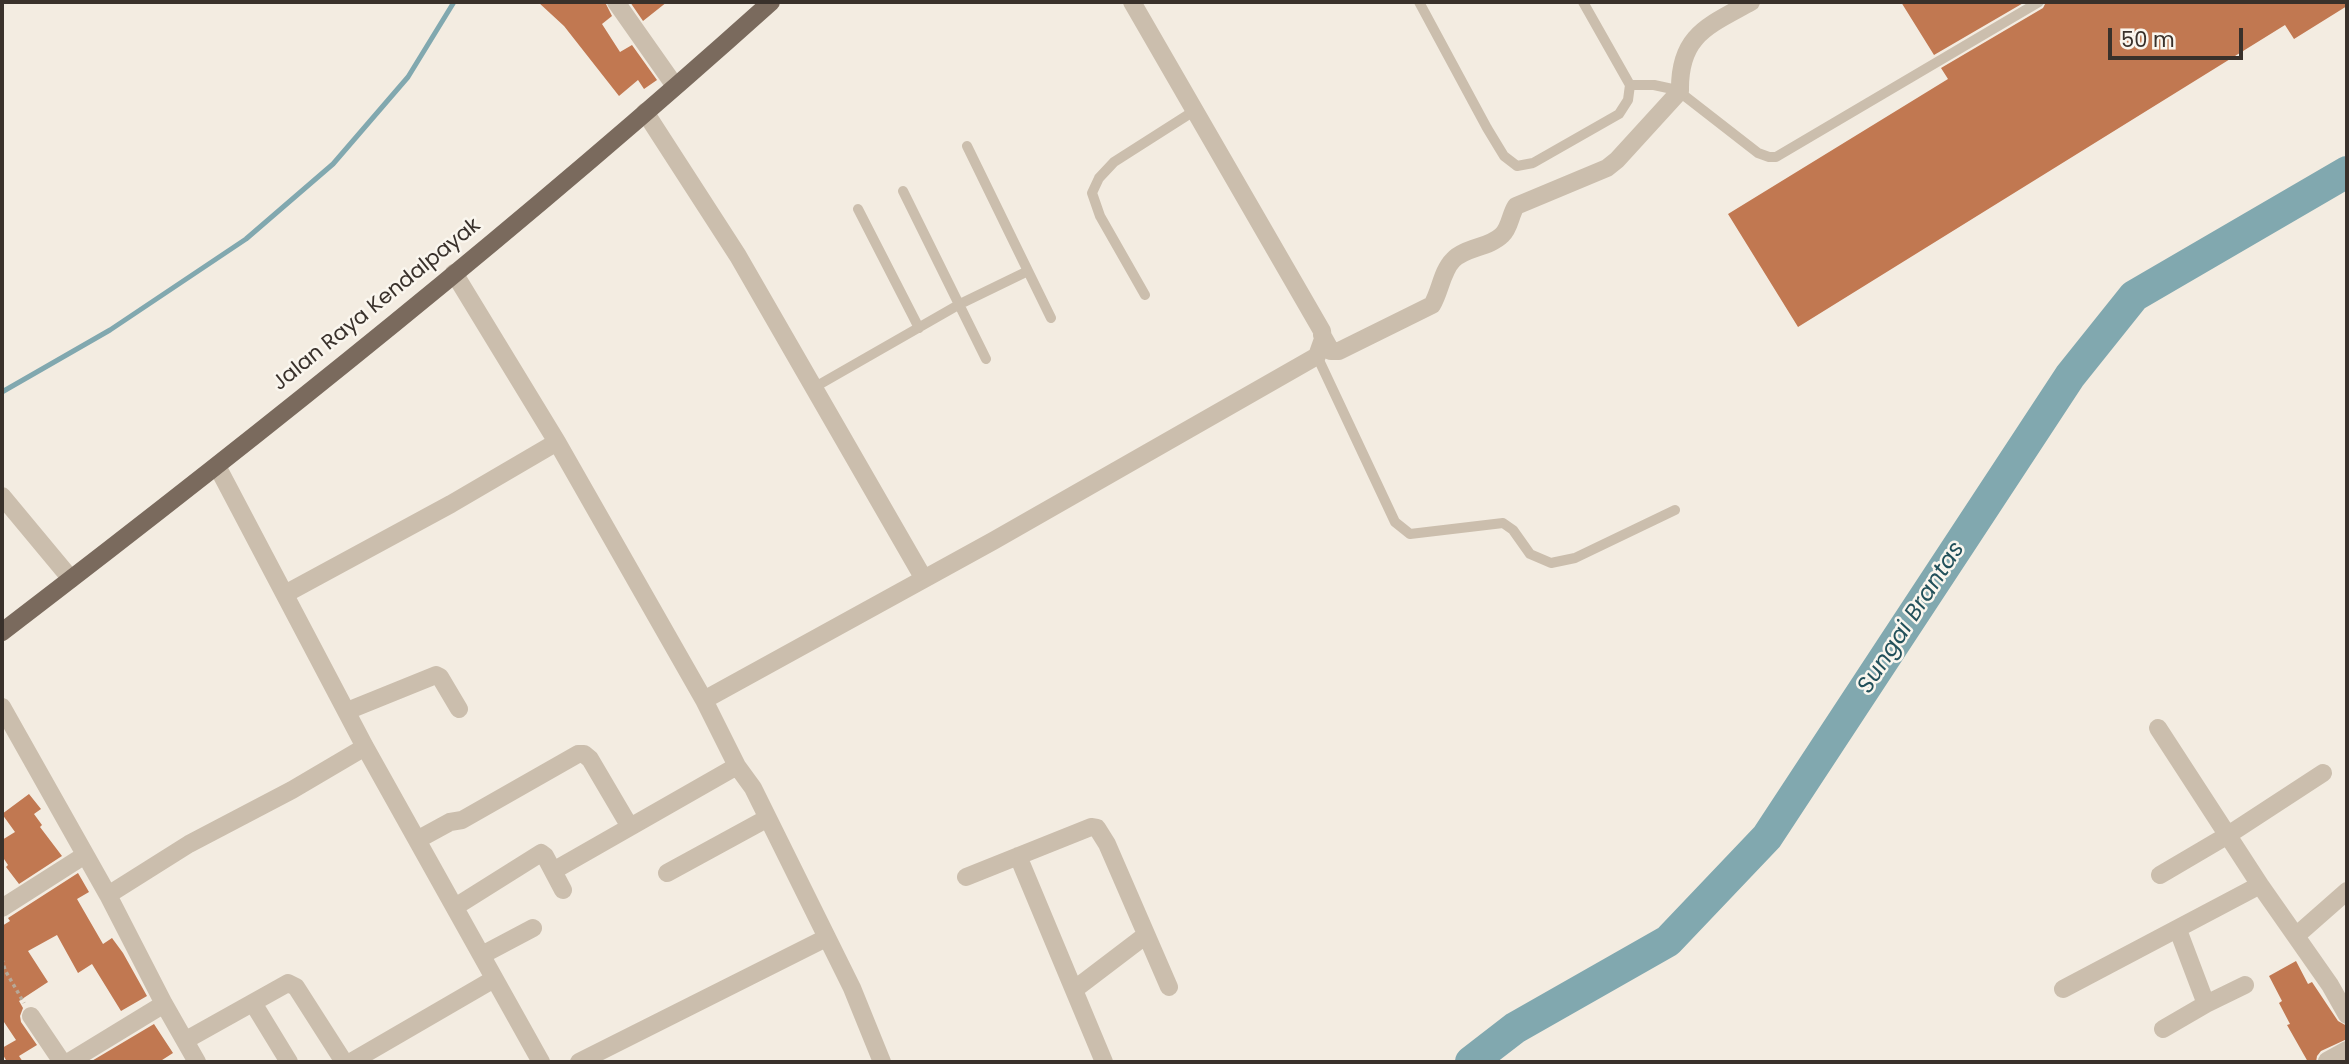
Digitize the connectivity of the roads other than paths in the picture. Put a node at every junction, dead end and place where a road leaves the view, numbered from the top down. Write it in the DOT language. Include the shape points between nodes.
graph roads {
  1 [pos="616,2"];
  2 [pos="771,2"];
  3 [pos="1132,2"];
  4 [pos="1419,2"];
  5 [pos="1583,2"];
  6 [pos="1751,2"];
  7 [pos="2039,2"];
  8 [pos="1630,85"];
  9 [pos="675,86"];
  10 [pos="1680,91"];
  11 [pos="1194,111"];
  12 [pos="645,112"];
  13 [pos="967,146"];
  14 [pos="902,191"];
  15 [pos="858,209"];
  16 [pos="1028,271"];
  17 [pos="454,272"];
  18 [pos="1145,295"];
  19 [pos="960,304"];
  20 [pos="1051,318"];
  21 [pos="919,328"];
  22 [pos="1322,334"];
  23 [pos="1317,356"];
  24 [pos="986,359"];
  25 [pos="815,387"];
  26 [pos="557,442"];
  27 [pos="217,466"];
  28 [pos="2,496"];
  29 [pos="1675,510"];
  30 [pos="71,579"];
  31 [pos="924,579"];
  32 [pos="285,594"];
  33 [pos="2,632"];
  34 [pos="704,700"];
  35 [pos="2,707"];
  36 [pos="459,709"];
  37 [pos="347,711"];
  38 [pos="2158,728"];
  39 [pos="365,747"];
  40 [pos="737,766"];
  41 [pos="2323,773"];
  42 [pos="766,819"];
  43 [pos="630,827"];
  44 [pos="2228,835"];
  45 [pos="417,840"];
  46 [pos="85,855"];
  47 [pos="1018,856"];
  48 [pos="552,871"];
  49 [pos="667,873"];
  50 [pos="2160,875"];
  51 [pos="966,877"];
  52 [pos="2260,885"];
  53 [pos="562,890"];
  54 [pos="2347,891"];
  55 [pos="108,895"];
  56 [pos="455,907"];
  57 [pos="2,908"];
  58 [pos="533,928"];
  59 [pos="2178,930"];
  60 [pos="1146,935"];
  61 [pos="2297,935"];
  62 [pos="827,939"];
  63 [pos="482,955"];
  64 [pos="494,979"];
  65 [pos="2245,985"];
  66 [pos="1169,987"];
  67 [pos="1075,989"];
  68 [pos="2063,989"];
  69 [pos="253,1003"];
  70 [pos="164,1004"];
  71 [pos="2206,1004"];
  72 [pos="2347,1015"];
  73 [pos="31,1016"];
  74 [pos="2163,1029"];
  75 [pos="186,1040"];
  76 [pos="2347,1050"];
  77 [pos="2327,1061"];
  78 [pos="62,1062"];
  79 [pos="69,1062"];
  80 [pos="197,1062"];
  81 [pos="289,1062"];
  82 [pos="344,1062"];
  83 [pos="351,1062"];
  84 [pos="541,1062"];
  85 [pos="579,1062"];
  86 [pos="882,1062"];
  87 [pos="1104,1062"];
  1 -- 9 [label="street"];
  2 -- 9 [label="main road, Jalan Raya Kendalpayak"];
  3 -- 11 [label="street"];
  4 -- 8 [label="lane" via="1504,156 1517,166 1533,163 1619,114"];
  5 -- 8 [label="lane"];
  6 -- 10 [label="street" via="1694,39 1679,71"];
  7 -- 10 [label="lane" via="1776,157 1758,153"];
  8 -- 10 [label="lane"];
  9 -- 12 [label="main road, Jalan Raya Kendalpayak"];
  10 -- 22 [label="street" via="1607,168 1516,206 1499,238 1450,262 1432,305 1339,351 1331,351"];
  11 -- 18 [label="lane" via="1114,162 1092,193 1100,216"];
  11 -- 22 [label="street"];
  12 -- 17 [label="main road, Jalan Raya Kendalpayak"];
  12 -- 25 [label="street"];
  13 -- 16 [label="lane"];
  14 -- 19 [label="lane"];
  15 -- 21 [label="lane"];
  16 -- 19 [label="lane"];
  16 -- 20 [label="lane"];
  17 -- 26 [label="street"];
  17 -- 27 [label="main road, Jalan Raya Kendalpayak"];
  19 -- 21 [label="lane"];
  19 -- 24 [label="lane"];
  21 -- 25 [label="lane"];
  22 -- 23 [label="street"];
  23 -- 29 [label="lane" via="1395,522 1410,534 1503,523 1530,554 1551,562 1575,558"];
  23 -- 31 [label="street"];
  25 -- 31 [label="street"];
  26 -- 32 [label="street"];
  26 -- 34 [label="street"];
  27 -- 30 [label="main road, Jalan Raya Kendalpayak"];
  27 -- 32 [label="street"];
  28 -- 30 [label="street"];
  30 -- 33 [label="main road, Jalan Raya Kendalpayak"];
  31 -- 34 [label="street"];
  32 -- 37 [label="street"];
  34 -- 40 [label="street"];
  35 -- 46 [label="street"];
  36 -- 37 [label="street" via="436,675"];
  37 -- 39 [label="street"];
  38 -- 44 [label="street"];
  39 -- 45 [label="street"];
  39 -- 55 [label="street" via="189,844"];
  40 -- 42 [label="street"];
  40 -- 43 [label="street"];
  41 -- 44 [label="street"];
  42 -- 49 [label="street"];
  42 -- 62 [label="street"];
  43 -- 45 [label="street" via="590,759 578,754 462,820"];
  43 -- 48 [label="street"];
  44 -- 50 [label="street"];
  44 -- 52 [label="street"];
  45 -- 56 [label="street"];
  46 -- 55 [label="street"];
  46 -- 57 [label="street"];
  47 -- 51 [label="street"];
  47 -- 60 [label="street" via="1097,828"];
  47 -- 67 [label="street"];
  48 -- 53 [label="street"];
  48 -- 56 [label="street" via="541,853"];
  52 -- 59 [label="street"];
  52 -- 61 [label="street"];
  54 -- 61 [label="street"];
  55 -- 70 [label="street"];
  56 -- 63 [label="street"];
  58 -- 63 [label="street"];
  59 -- 68 [label="street"];
  59 -- 71 [label="street"];
  60 -- 66 [label="street"];
  60 -- 67 [label="street"];
  61 -- 72 [label="street"];
  62 -- 85 [label="street"];
  62 -- 86 [label="street"];
  63 -- 64 [label="street"];
  64 -- 83 [label="street"];
  64 -- 84 [label="street"];
  65 -- 71 [label="street"];
  67 -- 87 [label="street"];
  69 -- 75 [label="street"];
  69 -- 81 [label="street"];
  69 -- 82 [label="street" via="281,985 293,984"];
  70 -- 75 [label="street"];
  70 -- 79 [label="street"];
  71 -- 74 [label="street"];
  73 -- 78 [label="street"];
  75 -- 80 [label="street"];
  76 -- 77 [label="street"];
}
